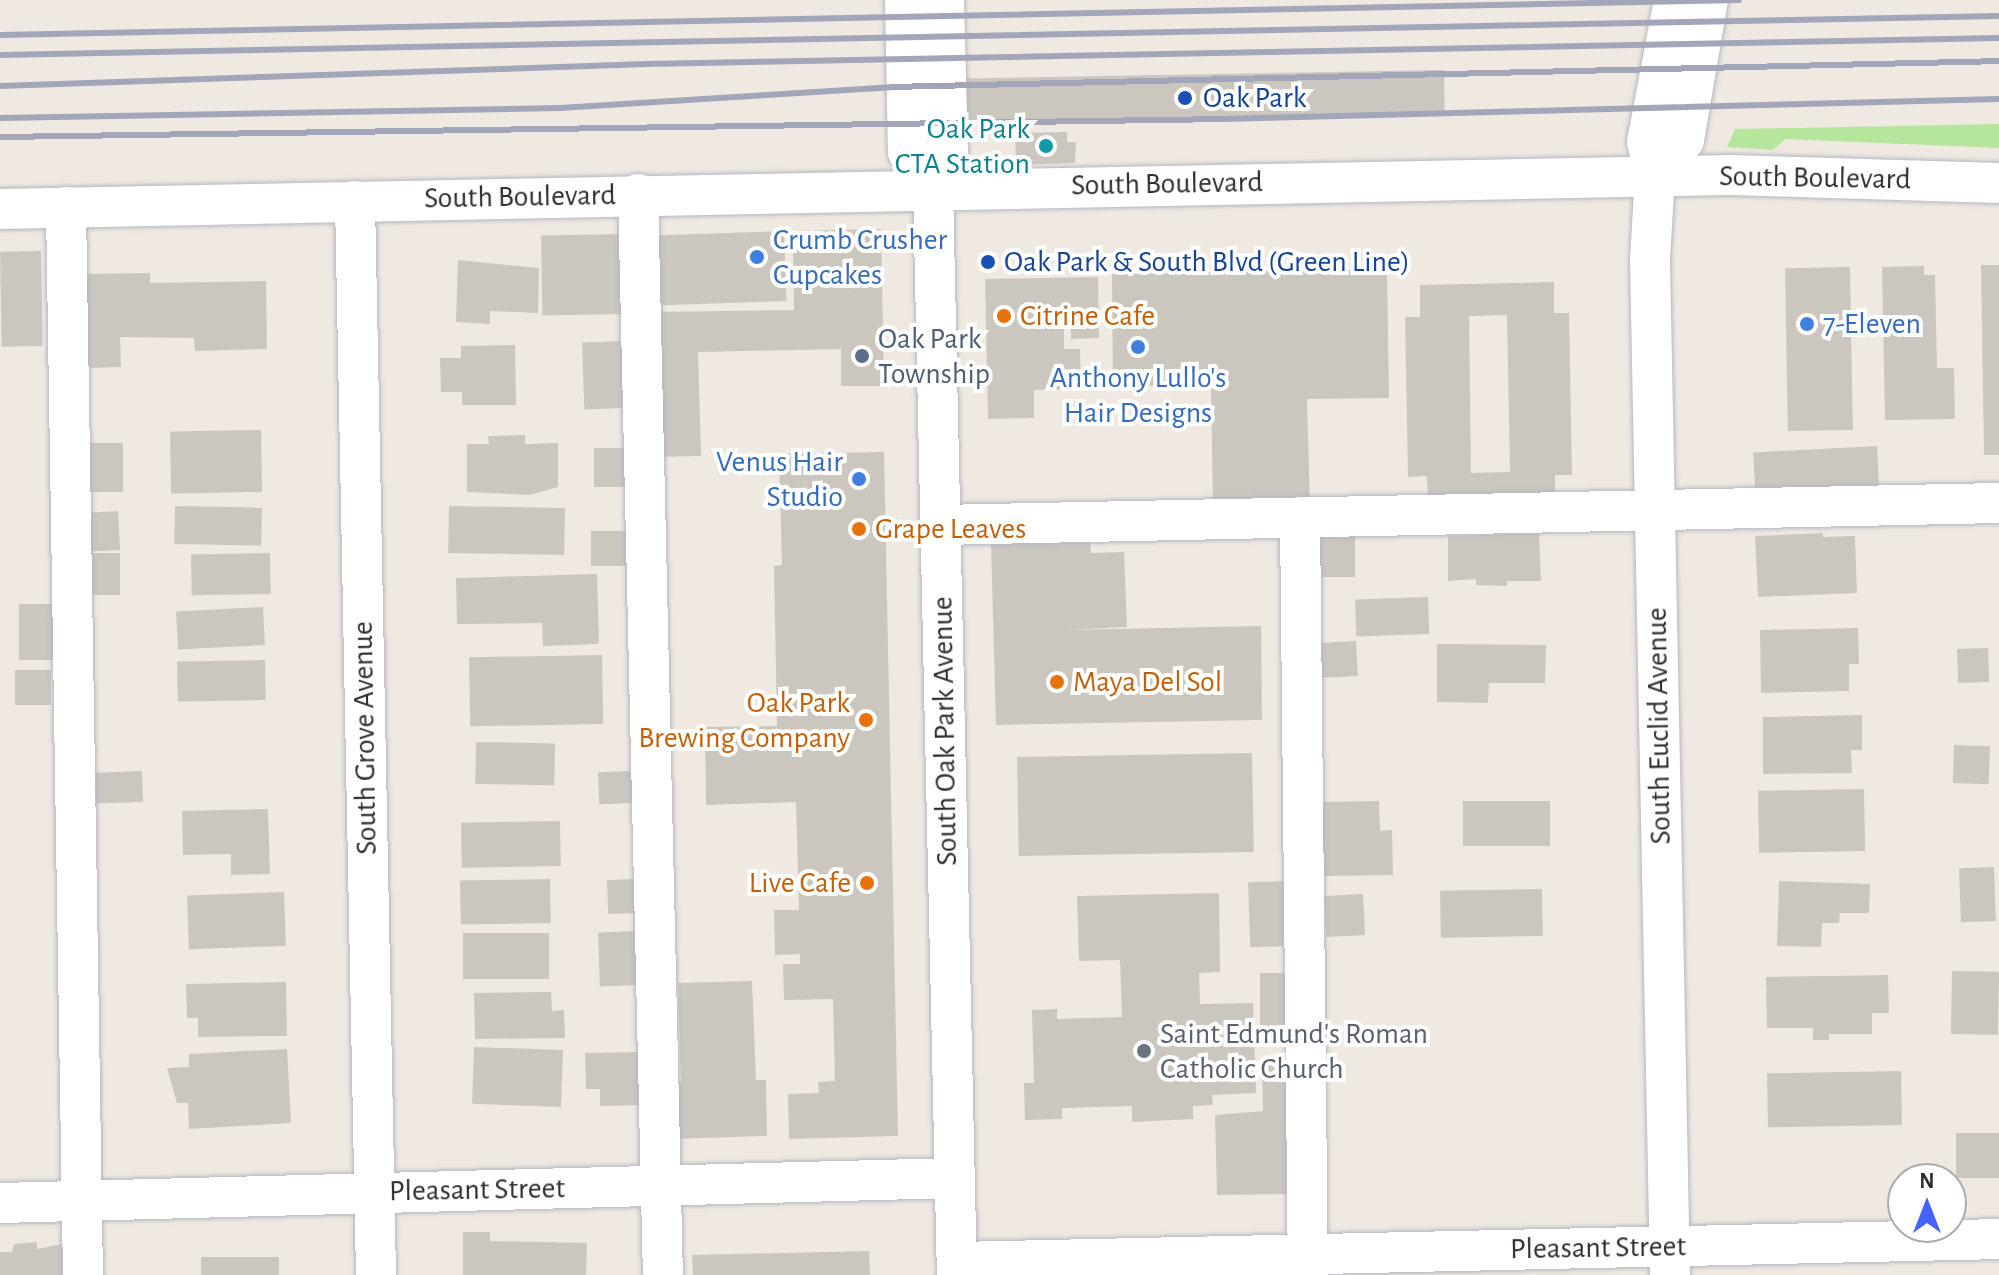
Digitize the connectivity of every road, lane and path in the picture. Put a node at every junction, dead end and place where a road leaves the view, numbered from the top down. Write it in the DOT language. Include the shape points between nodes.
graph roads {
  1 [pos="905,0"];
  2 [pos="944,0"];
  3 [pos="1674,0"];
  4 [pos="1708,0"];
  5 [pos="1655,176"];
  6 [pos="1999,183"];
  7 [pos="933,188"];
  8 [pos="638,194"];
  9 [pos="355,201"];
  10 [pos="66,207"];
  11 [pos="0,209"];
  12 [pos="1999,503"];
  13 [pos="1655,510"];
  14 [pos="1300,517"];
  15 [pos="940,525"];
  16 [pos="954,1178"];
  17 [pos="661,1185"];
  18 [pos="374,1193"];
  19 [pos="81,1201"];
  20 [pos="0,1203"];
  21 [pos="1999,1239"];
  22 [pos="1669,1261"];
  23 [pos="1307,1264"];
  24 [pos="957,1268"];
  25 [pos="83,1275"];
  26 [pos="376,1275"];
  27 [pos="663,1275"];
  1 -- 7 [label="street" via="908,152"];
  2 -- 7 [label="street" via="948,152"];
  3 -- 5 [label="street, South Euclid Avenue" via="1647,142"];
  4 -- 5 [label="street" via="1684,140"];
  5 -- 6 [label="street, South Boulevard"];
  5 -- 7 [label="street, South Boulevard"];
  5 -- 13 [label="street, South Euclid Avenue" via="1650,259"];
  7 -- 8 [label="street, South Boulevard"];
  7 -- 15 [label="street, South Oak Park Avenue"];
  8 -- 9 [label="street, South Boulevard"];
  8 -- 17 [label="street"];
  9 -- 10 [label="street, South Boulevard"];
  9 -- 18 [label="street, South Grove Avenue"];
  10 -- 11 [label="street, South Boulevard"];
  10 -- 19 [label="street"];
  12 -- 13 [label="street"];
  13 -- 14 [label="street"];
  13 -- 22 [label="street, South Euclid Avenue"];
  14 -- 15 [label="street"];
  14 -- 23 [label="street"];
  15 -- 16 [label="street, South Oak Park Avenue"];
  16 -- 17 [label="street, Pleasant Street"];
  16 -- 24 [label="street, South Oak Park Avenue"];
  17 -- 18 [label="street, Pleasant Street"];
  17 -- 27 [label="street"];
  18 -- 19 [label="street, Pleasant Street"];
  18 -- 26 [label="street, South Grove Avenue"];
  19 -- 20 [label="street, Pleasant Street"];
  19 -- 25 [label="street"];
  21 -- 22 [label="street, Pleasant Street"];
  22 -- 23 [label="street, Pleasant Street"];
  23 -- 24 [label="street, Pleasant Street"];
}
